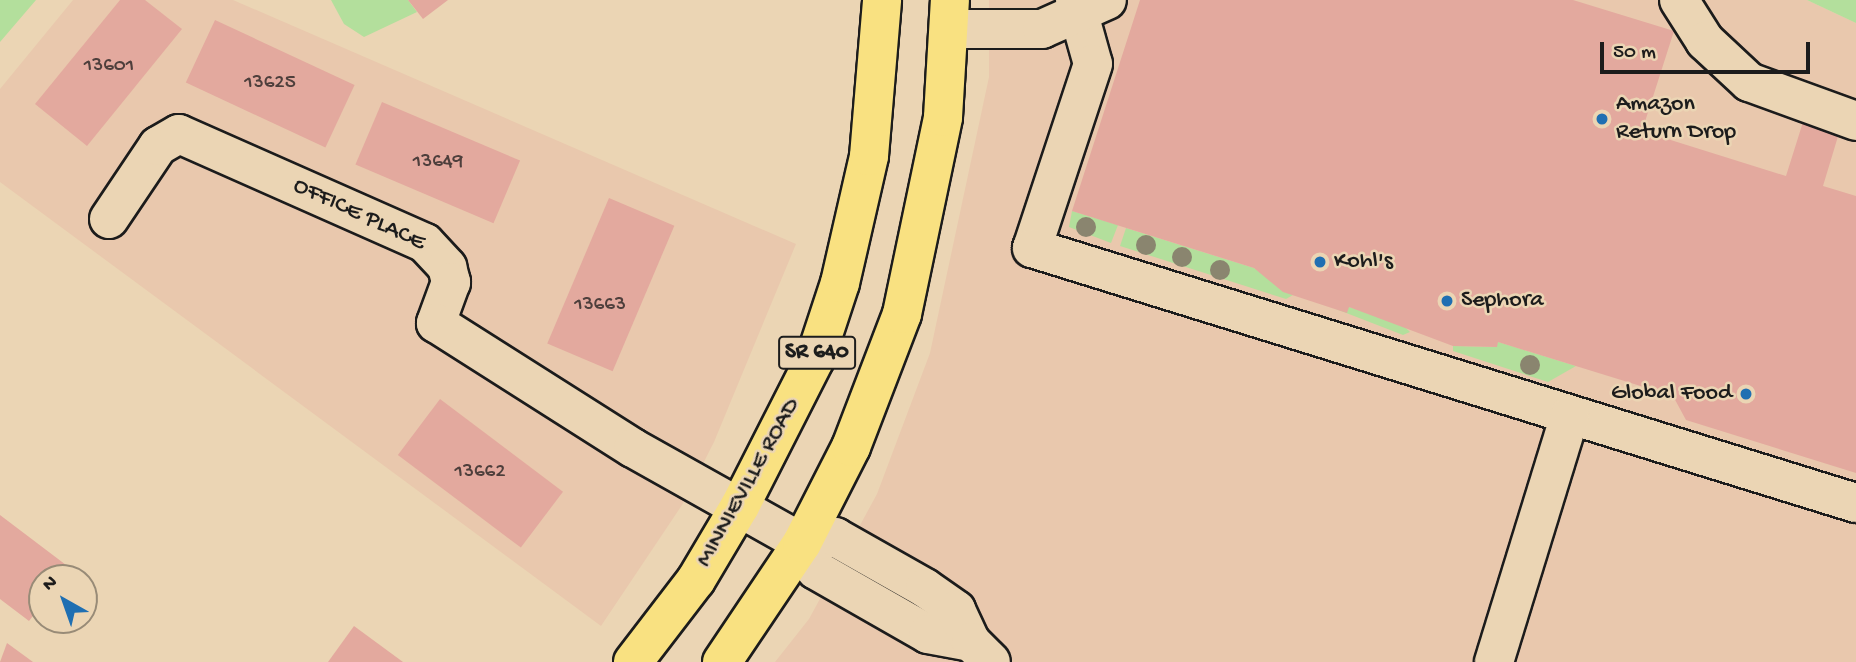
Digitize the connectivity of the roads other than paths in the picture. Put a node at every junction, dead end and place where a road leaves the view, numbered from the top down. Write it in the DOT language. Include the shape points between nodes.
graph roads {
  1 [pos="882,0"];
  2 [pos="1679,0"];
  3 [pos="1087,6"];
  4 [pos="950,14"];
  5 [pos="1856,121"];
  6 [pos="109,219"];
  7 [pos="1570,415"];
  8 [pos="1856,503"];
  9 [pos="740,506"];
  10 [pos="802,543"];
  11 [pos="981,652"];
  12 [pos="633,662"];
  13 [pos="722,662"];
  14 [pos="1494,662"];
  1 -- 9 [label="main road, MINNIEVILLE ROAD / SR 640" via="869,156 840,283 783,432"];
  2 -- 5 [label="street" via="1704,41 1749,82"];
  3 -- 4 [label="street" via="1042,29"];
  3 -- 7 [label="street" via="1093,64 1032,248"];
  4 -- 10 [label="main road, SR 640" via="943,117 902,314 851,447"];
  6 -- 9 [label="street, OFFICE PLACE" via="158,146 179,134 425,243 442,260 450,282 436,323 633,448"];
  7 -- 8 [label="street"];
  7 -- 14 [label="street"];
  9 -- 10 [label="street"];
  9 -- 12 [label="main road, MINNIEVILLE ROAD / SR 640"];
  10 -- 11 [label="street" via="835,537 903,575 956,610"];
  10 -- 13 [label="main road, SR 640"];
}
